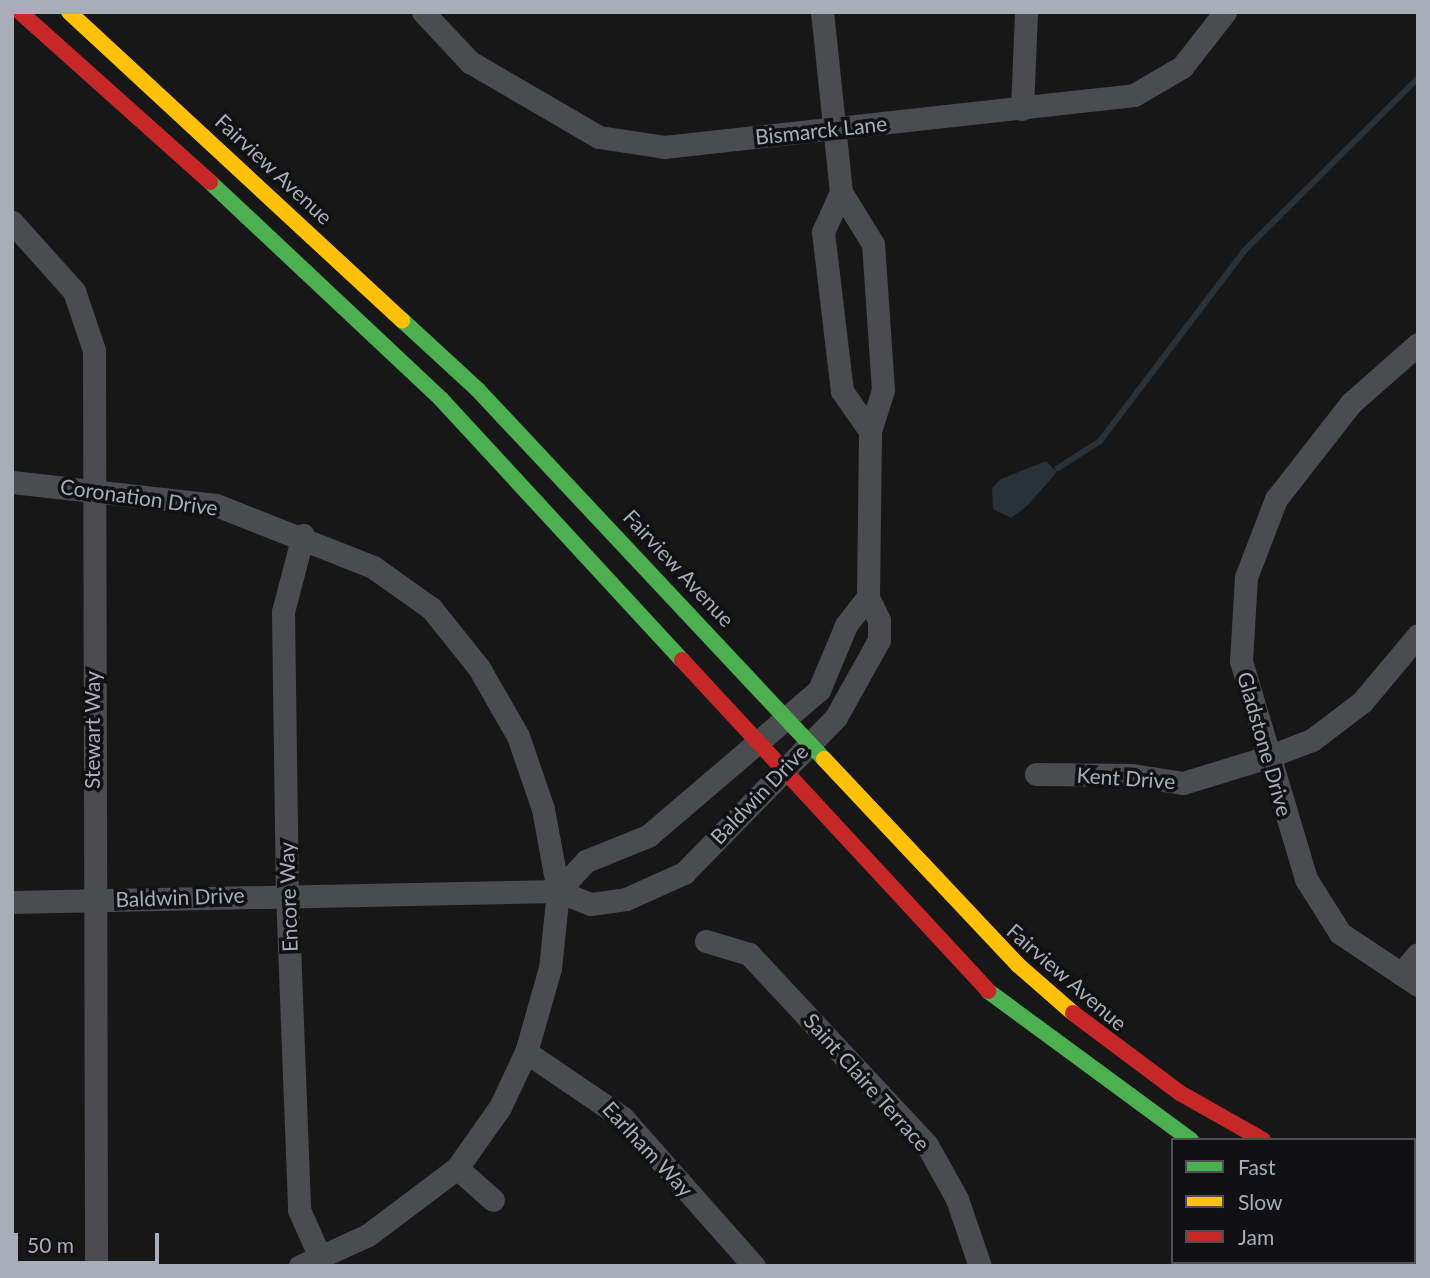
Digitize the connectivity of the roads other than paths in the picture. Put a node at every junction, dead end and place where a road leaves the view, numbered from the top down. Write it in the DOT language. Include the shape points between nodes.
graph roads {
  1 [pos="20,12"];
  2 [pos="69,12"];
  3 [pos="423,12"];
  4 [pos="822,12"];
  5 [pos="1026,12"];
  6 [pos="1225,12"];
  7 [pos="1022,109"];
  8 [pos="834,129"];
  9 [pos="841,192"];
  10 [pos="12,222"];
  11 [pos="1418,344"];
  12 [pos="870,431"];
  13 [pos="12,482"];
  14 [pos="90,487"];
  15 [pos="303,535"];
  16 [pos="868,597"];
  17 [pos="1418,635"];
  18 [pos="785,717"];
  19 [pos="758,743"];
  20 [pos="808,743"];
  21 [pos="1265,758"];
  22 [pos="781,768"];
  23 [pos="1036,774"];
  24 [pos="558,891"];
  25 [pos="287,893"];
  26 [pos="93,901"];
  27 [pos="12,902"];
  28 [pos="706,941"];
  29 [pos="1418,954"];
  30 [pos="1409,980"];
  31 [pos="526,1052"];
  32 [pos="1188,1138"];
  33 [pos="1259,1138"];
  34 [pos="457,1168"];
  35 [pos="492,1200"];
  36 [pos="310,1261"];
  37 [pos="96,1266"];
  38 [pos="754,1266"];
  39 [pos="980,1266"];
  1 -- 19 [label="street" via="441,400"];
  2 -- 18 [label="street, Fairview Avenue" via="477,389"];
  3 -- 8 [label="street, Bismarck Lane" via="470,62 599,136 664,146"];
  4 -- 8 [label="street, Baldwin Drive"];
  5 -- 7 [label="street"];
  6 -- 7 [label="street, Bismarck Lane" via="1182,67 1134,95"];
  7 -- 8 [label="street, Bismarck Lane"];
  8 -- 9 [label="street, Baldwin Drive"];
  9 -- 12 [label="street, Baldwin Drive" via="873,244 883,390"];
  9 -- 12 [label="street" via="823,232 832,311 842,391"];
  10 -- 14 [label="street, Stewart Way" via="74,291 94,350 97,407"];
  11 -- 21 [label="street, Gladstone Drive" via="1351,403 1276,499 1246,577 1241,661"];
  12 -- 16 [label="street, Baldwin Drive"];
  13 -- 14 [label="street, Coronation Drive"];
  14 -- 15 [label="street, Coronation Drive" via="216,505"];
  14 -- 26 [label="street, Stewart Way"];
  15 -- 24 [label="street, Coronation Drive" via="373,567 431,608 479,668 518,736 543,809"];
  15 -- 25 [label="street, Encore Way" via="283,612"];
  16 -- 18 [label="street, Baldwin Drive" via="846,625 819,690"];
  16 -- 20 [label="street, Baldwin Drive" via="879,620 879,639 836,717"];
  17 -- 21 [label="street, Kent Drive" via="1362,702 1312,740"];
  18 -- 19 [label="street, Baldwin Drive"];
  18 -- 20 [label="street, Fairview Avenue"];
  19 -- 22 [label="street"];
  19 -- 24 [label="street, Baldwin Drive" via="648,836 586,861"];
  20 -- 22 [label="street, Baldwin Drive"];
  20 -- 33 [label="street, Fairview Avenue" via="940,889 1085,1024 1180,1093"];
  21 -- 23 [label="street, Kent Drive" via="1183,783 1132,775"];
  21 -- 30 [label="street, Gladstone Drive" via="1306,879 1340,933"];
  22 -- 24 [label="street, Baldwin Drive" via="684,873 626,899 592,904"];
  22 -- 32 [label="street" via="990,993"];
  24 -- 25 [label="street, Baldwin Drive"];
  24 -- 31 [label="street, Coronation Drive" via="551,968"];
  25 -- 26 [label="street, Baldwin Drive"];
  25 -- 36 [label="street, Encore Way" via="299,1210"];
  26 -- 27 [label="street, Baldwin Drive"];
  26 -- 37 [label="street, Stewart Way"];
  28 -- 39 [label="street, Saint Claire Terrace" via="749,954 928,1144 957,1199"];
  29 -- 30 [label="street"];
  31 -- 34 [label="street, Coronation Drive" via="500,1107"];
  31 -- 38 [label="street, Earlham Way" via="623,1118"];
  34 -- 35 [label="street"];
  34 -- 36 [label="street, Coronation Drive" via="368,1235"];
}
